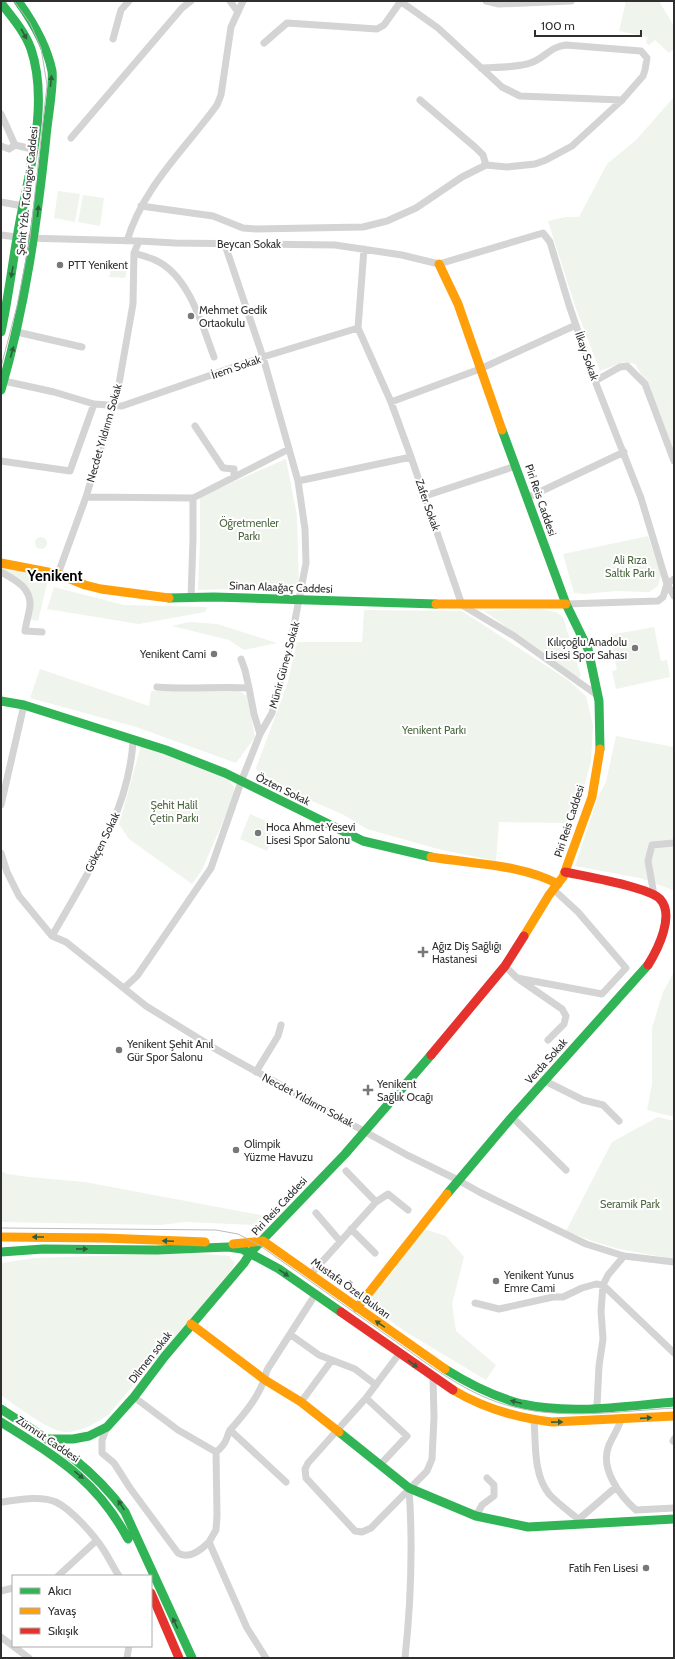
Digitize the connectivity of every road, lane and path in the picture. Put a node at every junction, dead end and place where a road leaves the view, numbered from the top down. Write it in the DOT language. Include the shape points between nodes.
graph roads {
  1 [pos="18,1"];
  2 [pos="129,1"];
  3 [pos="191,1"];
  4 [pos="230,1"];
  5 [pos="243,1"];
  6 [pos="401,1"];
  7 [pos="486,1"];
  8 [pos="571,1"];
  9 [pos="1,3"];
  10 [pos="238,12"];
  11 [pos="113,39"];
  12 [pos="264,43"];
  13 [pos="481,68"];
  14 [pos="420,100"];
  15 [pos="622,100"];
  16 [pos="1,114"];
  17 [pos="71,138"];
  18 [pos="15,145"];
  19 [pos="1,146"];
  20 [pos="32,149"];
  21 [pos="486,165"];
  22 [pos="1,202"];
  23 [pos="23,206"];
  24 [pos="141,206"];
  25 [pos="1,235"];
  26 [pos="18,237"];
  27 [pos="35,239"];
  28 [pos="139,240"];
  29 [pos="127,241"];
  30 [pos="225,245"];
  31 [pos="364,249"];
  32 [pos="134,253"];
  33 [pos="439,264"];
  34 [pos="2,326"];
  35 [pos="576,326"];
  36 [pos="358,328"];
  37 [pos="17,332"];
  38 [pos="82,347"];
  39 [pos="214,357"];
  40 [pos="263,357"];
  41 [pos="480,369"];
  42 [pos="595,381"];
  43 [pos="2,385"];
  44 [pos="391,402"];
  45 [pos="94,404"];
  46 [pos="113,405"];
  47 [pos="195,426"];
  48 [pos="289,449"];
  49 [pos="624,452"];
  50 [pos="411,457"];
  51 [pos="1,461"];
  52 [pos="674,461"];
  53 [pos="516,466"];
  54 [pos="234,477"];
  55 [pos="298,481"];
  56 [pos="86,496"];
  57 [pos="425,496"];
  58 [pos="193,498"];
  59 [pos="528,498"];
  60 [pos="1,563"];
  61 [pos="1,572"];
  62 [pos="58,574"];
  63 [pos="674,580"];
  64 [pos="667,584"];
  65 [pos="674,596"];
  66 [pos="190,598"];
  67 [pos="299,601"];
  68 [pos="566,604"];
  69 [pos="462,605"];
  70 [pos="42,632"];
  71 [pos="241,659"];
  72 [pos="157,687"];
  73 [pos="249,688"];
  74 [pos="597,695"];
  75 [pos="1,701"];
  76 [pos="24,705"];
  77 [pos="260,734"];
  78 [pos="133,741"];
  79 [pos="241,782"];
  80 [pos="1,805"];
  81 [pos="674,843"];
  82 [pos="1,853"];
  83 [pos="565,872"];
  84 [pos="556,887"];
  85 [pos="654,895"];
  86 [pos="52,936"];
  87 [pos="505,966"];
  88 [pos="516,978"];
  89 [pos="124,988"];
  90 [pos="281,1025"];
  91 [pos="548,1040"];
  92 [pos="256,1072"];
  93 [pos="545,1081"];
  94 [pos="512,1117"];
  95 [pos="619,1121"];
  96 [pos="364,1130"];
  97 [pos="566,1170"];
  98 [pos="346,1171"];
  99 [pos="458,1180"];
  100 [pos="376,1202"];
  101 [pos="408,1210"];
  102 [pos="316,1213"];
  103 [pos="351,1229"];
  104 [pos="1,1237"];
  105 [pos="263,1241"];
  106 [pos="340,1241"];
  107 [pos="1,1252"];
  108 [pos="251,1252"];
  109 [pos="375,1252"];
  110 [pos="624,1256"];
  111 [pos="674,1262"];
  112 [pos="311,1274"];
  113 [pos="603,1285"];
  114 [pos="315,1295"];
  115 [pos="475,1303"];
  116 [pos="357,1308"];
  117 [pos="191,1324"];
  118 [pos="291,1335"];
  119 [pos="674,1353"];
  120 [pos="399,1354"];
  121 [pos="332,1360"];
  122 [pos="432,1377"];
  123 [pos="265,1380"];
  124 [pos="376,1385"];
  125 [pos="134,1397"];
  126 [pos="366,1398"];
  127 [pos="301,1402"];
  128 [pos="674,1402"];
  129 [pos="597,1406"];
  130 [pos="1,1409"];
  131 [pos="674,1416"];
  132 [pos="534,1420"];
  133 [pos="621,1420"];
  134 [pos="1,1422"];
  135 [pos="107,1427"];
  136 [pos="230,1430"];
  137 [pos="338,1430"];
  138 [pos="47,1439"];
  139 [pos="216,1452"];
  140 [pos="380,1465"];
  141 [pos="487,1478"];
  142 [pos="286,1482"];
  143 [pos="616,1487"];
  144 [pos="410,1488"];
  145 [pos="1,1502"];
  146 [pos="674,1508"];
  147 [pos="476,1516"];
  148 [pos="674,1519"];
  149 [pos="582,1522"];
  150 [pos="96,1541"];
  151 [pos="209,1542"];
  152 [pos="59,1575"];
  153 [pos="118,1575"];
  154 [pos="145,1575"];
  155 [pos="12,1588"];
  156 [pos="1,1591"];
  157 [pos="152,1595"];
  158 [pos="1,1637"];
  159 [pos="12,1645"];
  160 [pos="14,1647"];
  161 [pos="129,1647"];
  162 [pos="29,1658"];
  163 [pos="127,1658"];
  164 [pos="179,1658"];
  165 [pos="192,1658"];
  166 [pos="266,1658"];
  167 [pos="405,1658"];
  27 -- 1 [label="main road, Şehit Yzb. T.Güngör Caddesi, one-way" via="52,73 47,51"];
  2 -- 11 [label="street" via="121,10"];
  3 -- 17 [label="street" via="182,8"];
  4 -- 10 [label="street"];
  5 -- 10 [label="street"];
  6 -- 12 [label="street" via="384,25 377,29 287,23"];
  6 -- 13 [label="street" via="438,28"];
  7 -- 8 [label="street" via="499,4"];
  9 -- 20 [label="main road, Şehit Yzb. T.Güngör Caddesi, one-way" via="22,30 33,56 38,82 38,105"];
  10 -- 24 [label="street" via="227,43 222,89 217,106 158,178"];
  13 -- 15 [label="street" via="502,87 520,96"];
  13 -- 15 [label="street" via="534,61 558,46 566,45 641,51 647,58 645,70"];
  14 -- 21 [label="street" via="476,148 483,155"];
  15 -- 21 [label="street" via="572,146 546,160 507,167"];
  16 -- 18 [label="street"];
  18 -- 19 [label="street" via="9,149"];
  18 -- 20 [label="street"];
  20 -- 23 [label="main road, Şehit Yzb. T.Güngör Caddesi"];
  21 -- 24 [label="street" via="462,177 416,208 387,221 363,227 243,228 213,216"];
  22 -- 23 [label="street"];
  23 -- 26 [label="main road, Şehit Yzb. T.Güngör Caddesi"];
  24 -- 29 [label="street"];
  25 -- 26 [label="street, Beycan Sokak"];
  26 -- 27 [label="street, Beycan Sokak"];
  26 -- 34 [label="main road, Şehit Yzb. T.Güngör Caddesi, one-way"];
  27 -- 29 [label="street, Beycan Sokak"];
  27 -- 37 [label="main road, Şehit Yzb. T.Güngör Caddesi"];
  28 -- 29 [label="street, Beycan Sokak"];
  28 -- 30 [label="street, Beycan Sokak"];
  28 -- 32 [label="street, Necdet Yıldırım Sokak"];
  30 -- 31 [label="street, Beycan Sokak" via="336,245"];
  30 -- 40 [label="street, Münir Güney Sokak"];
  31 -- 33 [label="street, Beycan Sokak"];
  31 -- 36 [label="street, Zafer Sokak"];
  32 -- 39 [label="street" via="156,260 170,270 182,285 195,305"];
  32 -- 46 [label="street, Necdet Yıldırım Sokak" via="133,304"];
  33 -- 35 [label="street, İlkay Sokak" via="542,232 550,242"];
  33 -- 41 [label="main road, Piri Reis Caddesi" via="458,304"];
  35 -- 41 [label="street"];
  35 -- 42 [label="street, İlkay Sokak"];
  36 -- 40 [label="street, İrem Sokak"];
  36 -- 44 [label="street, Zafer Sokak"];
  37 -- 38 [label="street"];
  43 -- 37 [label="main road, Şehit Yzb. T.Güngör Caddesi, one-way"];
  40 -- 46 [label="street, İrem Sokak" via="122,406"];
  40 -- 48 [label="street, Münir Güney Sokak"];
  41 -- 44 [label="street"];
  41 -- 53 [label="main road, Piri Reis Caddesi"];
  42 -- 49 [label="street, İlkay Sokak"];
  42 -- 52 [label="street" via="620,367 627,366 645,384"];
  43 -- 45 [label="street, İrem Sokak" via="54,392"];
  44 -- 50 [label="street, Zafer Sokak"];
  45 -- 46 [label="street, İrem Sokak"];
  45 -- 51 [label="street" via="70,471"];
  46 -- 56 [label="street, Necdet Yıldırım Sokak"];
  47 -- 54 [label="street" via="223,468 234,469"];
  48 -- 54 [label="street"];
  48 -- 55 [label="street, Münir Güney Sokak"];
  49 -- 59 [label="street"];
  49 -- 64 [label="street, İlkay Sokak"];
  50 -- 55 [label="street"];
  50 -- 57 [label="street, Zafer Sokak"];
  53 -- 57 [label="street"];
  53 -- 59 [label="main road, Piri Reis Caddesi"];
  54 -- 58 [label="street"];
  55 -- 67 [label="street, Münir Güney Sokak" via="305,530 306,562"];
  56 -- 58 [label="street"];
  56 -- 62 [label="street, Necdet Yıldırım Sokak"];
  57 -- 69 [label="street, Zafer Sokak"];
  58 -- 66 [label="street"];
  59 -- 68 [label="main road, Piri Reis Caddesi"];
  60 -- 62 [label="main road, Sinan Alaağaç Caddesi"];
  61 -- 70 [label="street" via="20,583 27,591 30,606 25,631"];
  62 -- 66 [label="main road, Sinan Alaağaç Caddesi" via="101,589 140,595"];
  63 -- 64 [label="street"];
  64 -- 65 [label="street, İlkay Sokak"];
  64 -- 68 [label="street" via="663,597 658,601"];
  66 -- 67 [label="main road, Sinan Alaağaç Caddesi"];
  67 -- 69 [label="main road, Sinan Alaağaç Caddesi" via="349,600"];
  67 -- 77 [label="street, Münir Güney Sokak" via="292,641 272,713"];
  68 -- 69 [label="main road, Sinan Alaağaç Caddesi"];
  68 -- 74 [label="main road, Piri Reis Caddesi" via="588,650"];
  69 -- 74 [label="street" via="514,636"];
  71 -- 73 [label="street"];
  72 -- 73 [label="street"];
  73 -- 77 [label="street"];
  74 -- 83 [label="main road, Piri Reis Caddesi" via="601,744 592,797"];
  75 -- 76 [label="main road, Özten Sokak"];
  76 -- 78 [label="main road, Özten Sokak"];
  76 -- 80 [label="street"];
  77 -- 79 [label="street, Münir Güney Sokak"];
  78 -- 79 [label="main road, Özten Sokak" via="166,750"];
  78 -- 86 [label="street, Gökçen Sokak" via="125,790 113,822"];
  79 -- 84 [label="main road, Özten Sokak" via="363,841 386,848 482,865 520,868 543,874"];
  79 -- 89 [label="street, Münir Güney Sokak" via="210,868 137,976"];
  81 -- 85 [label="street" via="652,845 648,861"];
  82 -- 86 [label="street, Necdet Yıldırım Sokak" via="19,896"];
  83 -- 84 [label="main road, Piri Reis Caddesi"];
  83 -- 85 [label="main road"];
  84 -- 87 [label="main road, Piri Reis Caddesi"];
  84 -- 88 [label="street" via="626,968 602,994"];
  85 -- 93 [label="main road, Verda Sokak" via="661,900 665,916 658,946 649,964"];
  86 -- 89 [label="street, Necdet Yıldırım Sokak" via="66,942"];
  87 -- 88 [label="street"];
  87 -- 96 [label="main road, Piri Reis Caddesi" via="404,1087"];
  88 -- 91 [label="street" via="562,1009 566,1016 564,1024"];
  89 -- 92 [label="street, Necdet Yıldırım Sokak" via="146,1006"];
  90 -- 92 [label="street" via="278,1036"];
  92 -- 96 [label="street, Necdet Yıldırım Sokak"];
  93 -- 94 [label="main road, Verda Sokak"];
  93 -- 95 [label="street" via="583,1100 603,1105"];
  94 -- 97 [label="street"];
  94 -- 99 [label="main road, Verda Sokak"];
  96 -- 99 [label="street, Necdet Yıldırım Sokak"];
  96 -- 105 [label="main road, Piri Reis Caddesi" via="345,1154"];
  98 -- 100 [label="street"];
  99 -- 110 [label="street, Necdet Yıldırım Sokak" via="586,1244"];
  99 -- 116 [label="main road, Verda Sokak"];
  100 -- 101 [label="street" via="388,1194"];
  100 -- 103 [label="street"];
  102 -- 106 [label="street"];
  103 -- 106 [label="street"];
  103 -- 109 [label="street"];
  105 -- 104 [label="main road, one-way" via="235,1244 104,1238"];
  105 -- 108 [label="main road, Piri Reis Caddesi"];
  105 -- 112 [label="main road, Mustafa Özel Bulvarı"];
  106 -- 112 [label="street"];
  107 -- 108 [label="main road, one-way" via="43,1249 157,1250 228,1247"];
  108 -- 114 [label="main road, one-way"];
  108 -- 117 [label="main road, Dilmen sokak"];
  110 -- 111 [label="street, Necdet Yıldırım Sokak"];
  110 -- 113 [label="street"];
  112 -- 116 [label="main road, Mustafa Özel Bulvarı"];
  113 -- 115 [label="street" via="582,1288 564,1297 499,1308"];
  113 -- 119 [label="street"];
  113 -- 129 [label="street" via="601,1311 604,1339 599,1366"];
  114 -- 118 [label="street"];
  114 -- 120 [label="main road"];
  129 -- 116 [label="main road, Mustafa Özel Bulvarı, one-way" via="550,1407 523,1404 495,1396 464,1382"];
  117 -- 123 [label="main road"];
  117 -- 125 [label="main road, Dilmen sokak"];
  118 -- 121 [label="street"];
  118 -- 123 [label="street" via="267,1370"];
  120 -- 122 [label="main road, one-way"];
  120 -- 124 [label="street"];
  121 -- 124 [label="street" via="355,1369"];
  121 -- 127 [label="street"];
  122 -- 132 [label="main road" via="491,1408"];
  122 -- 144 [label="street" via="432,1459 427,1471"];
  123 -- 127 [label="main road"];
  123 -- 136 [label="street" via="241,1419"];
  124 -- 126 [label="street"];
  125 -- 135 [label="main road, Dilmen sokak"];
  125 -- 139 [label="street" via="178,1430"];
  126 -- 137 [label="street"];
  126 -- 140 [label="street" via="407,1436"];
  127 -- 137 [label="main road"];
  128 -- 129 [label="main road, Mustafa Özel Bulvarı"];
  130 -- 138 [label="main road"];
  133 -- 131 [label="main road, one-way"];
  132 -- 133 [label="main road, one-way"];
  132 -- 149 [label="street" via="538,1473 543,1485"];
  133 -- 143 [label="street" via="618,1431 608,1446 607,1459"];
  134 -- 154 [label="main road, Zümrüt Caddesi, one-way" via="55,1455 92,1485 120,1522"];
  135 -- 138 [label="main road, Dilmen sokak" via="89,1436"];
  135 -- 151 [label="street" via="102,1440 102,1453 114,1463 178,1553 188,1556"];
  136 -- 139 [label="street" via="226,1441"];
  136 -- 142 [label="street"];
  137 -- 140 [label="main road"];
  137 -- 144 [label="street" via="308,1463 305,1469 306,1478 355,1531 362,1532 371,1528"];
  165 -- 138 [label="main road, one-way" via="125,1512 112,1492 80,1460"];
  139 -- 151 [label="street" via="216,1530"];
  140 -- 144 [label="main road"];
  141 -- 147 [label="street" via="494,1485 494,1496 482,1505"];
  143 -- 146 [label="street" via="636,1510"];
  143 -- 149 [label="street"];
  144 -- 147 [label="main road"];
  144 -- 167 [label="street" via="412,1572"];
  145 -- 150 [label="street" via="43,1499 55,1502 71,1513"];
  147 -- 149 [label="main road" via="528,1527"];
  148 -- 149 [label="main road"];
  150 -- 152 [label="street"];
  150 -- 153 [label="street"];
  151 -- 166 [label="street" via="247,1628"];
  155 -- 156 [label="street"];
  157 -- 164 [label="main road"];
  158 -- 159 [label="street"];
  160 -- 162 [label="street"];
  161 -- 163 [label="street"];
}
